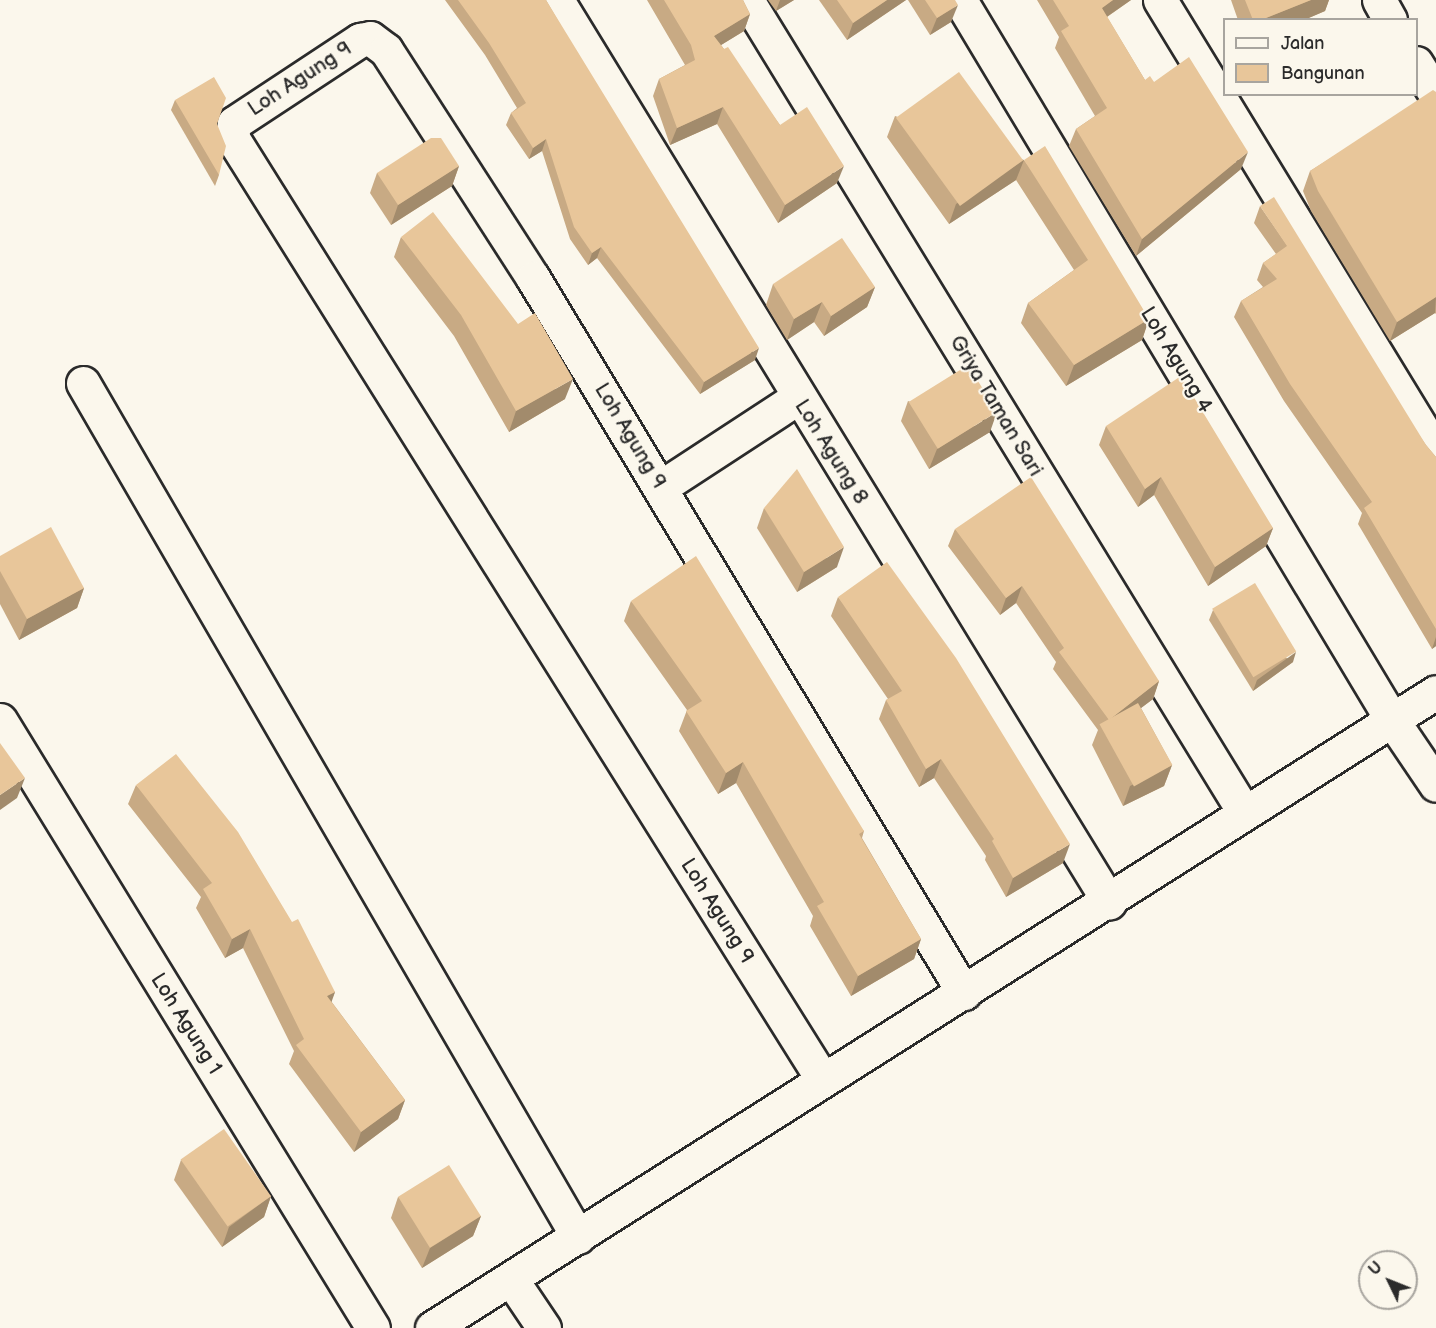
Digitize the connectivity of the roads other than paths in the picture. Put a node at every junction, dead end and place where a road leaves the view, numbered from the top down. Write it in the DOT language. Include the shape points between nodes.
graph roads {
  1 [pos="556,0"];
  2 [pos="747,0"];
  3 [pos="960,0"];
  4 [pos="1160,0"];
  5 [pos="1379,0"];
  6 [pos="1389,18"];
  7 [pos="1418,66"];
  8 [pos="1436,95"];
  9 [pos="83,383"];
  10 [pos="797,398"];
  11 [pos="1436,452"];
  12 [pos="661,487"];
  13 [pos="1436,693"];
  14 [pos="0,720"];
  15 [pos="1392,720"];
  16 [pos="1436,784"];
  17 [pos="1244,812"];
  18 [pos="1109,902"];
  19 [pos="964,993"];
  20 [pos="823,1080"];
  21 [pos="578,1238"];
  22 [pos="511,1279"];
  23 [pos="373,1328"];
  24 [pos="432,1328"];
  25 [pos="544,1328"];
  1 -- 10 [label="street, Loh Agung 8"];
  2 -- 17 [label="street, Griya Taman Sari"];
  3 -- 15 [label="street, Loh Agung 4"];
  4 -- 11 [label="street"];
  5 -- 6 [label="street"];
  7 -- 8 [label="street"];
  9 -- 21 [label="street"];
  10 -- 12 [label="street"];
  10 -- 18 [label="street, Loh Agung 8"];
  12 -- 19 [label="street, Loh Agung 9"];
  12 -- 20 [label="street, Loh Agung 9" via="533,278 377,41 360,40 234,123 232,137"];
  13 -- 15 [label="street"];
  14 -- 23 [label="street, Loh Agung 1"];
  15 -- 16 [label="street, Loh Agung 4"];
  15 -- 17 [label="street"];
  17 -- 18 [label="street"];
  18 -- 19 [label="street"];
  19 -- 20 [label="street"];
  20 -- 21 [label="street"];
  21 -- 22 [label="street"];
  22 -- 24 [label="street"];
  22 -- 25 [label="street"];
}
